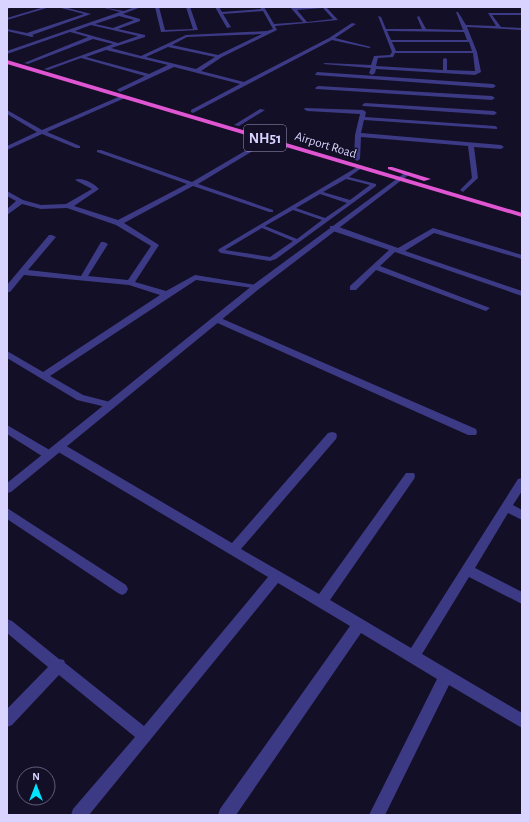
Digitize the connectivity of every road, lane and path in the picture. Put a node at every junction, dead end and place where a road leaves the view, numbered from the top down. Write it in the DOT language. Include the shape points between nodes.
graph roads {
  1 [pos="12,7"];
  2 [pos="48,7"];
  3 [pos="59,7"];
  4 [pos="103,7"];
  5 [pos="139,7"];
  6 [pos="157,7"];
  7 [pos="188,7"];
  8 [pos="217,7"];
  9 [pos="323,7"];
  10 [pos="7,8"];
  11 [pos="293,8"];
  12 [pos="264,9"];
  13 [pos="124,12"];
  14 [pos="220,13"];
  15 [pos="456,13"];
  16 [pos="89,14"];
  17 [pos="118,14"];
  18 [pos="522,14"];
  19 [pos="379,16"];
  20 [pos="107,18"];
  21 [pos="419,18"];
  22 [pos="7,19"];
  23 [pos="306,23"];
  24 [pos="91,24"];
  25 [pos="354,24"];
  26 [pos="265,25"];
  27 [pos="273,25"];
  28 [pos="236,27"];
  29 [pos="222,28"];
  30 [pos="229,28"];
  31 [pos="465,28"];
  32 [pos="500,28"];
  33 [pos="114,29"];
  34 [pos="203,29"];
  35 [pos="522,29"];
  36 [pos="7,30"];
  37 [pos="196,30"];
  38 [pos="385,30"];
  39 [pos="70,31"];
  40 [pos="270,31"];
  41 [pos="425,31"];
  42 [pos="26,35"];
  43 [pos="93,37"];
  44 [pos="331,39"];
  45 [pos="45,40"];
  46 [pos="389,41"];
  47 [pos="470,41"];
  48 [pos="118,44"];
  49 [pos="167,45"];
  50 [pos="14,46"];
  51 [pos="369,47"];
  52 [pos="21,48"];
  53 [pos="105,48"];
  54 [pos="394,52"];
  55 [pos="475,52"];
  56 [pos="7,53"];
  57 [pos="80,57"];
  58 [pos="219,57"];
  59 [pos="7,58"];
  60 [pos="140,58"];
  61 [pos="445,59"];
  62 [pos="7,62"];
  63 [pos="26,63"];
  64 [pos="326,64"];
  65 [pos="173,65"];
  66 [pos="374,67"];
  67 [pos="46,69"];
  68 [pos="197,71"];
  69 [pos="445,71"];
  70 [pos="317,74"];
  71 [pos="150,76"];
  72 [pos="371,78"];
  73 [pos="245,84"];
  74 [pos="492,86"];
  75 [pos="318,88"];
  76 [pos="368,91"];
  77 [pos="121,93"];
  78 [pos="492,98"];
  79 [pos="365,105"];
  80 [pos="307,109"];
  81 [pos="262,110"];
  82 [pos="193,111"];
  83 [pos="7,112"];
  84 [pos="494,113"];
  85 [pos="362,115"];
  86 [pos="237,125"];
  87 [pos="495,128"];
  88 [pos="42,132"];
  89 [pos="358,135"];
  90 [pos="269,139"];
  91 [pos="470,145"];
  92 [pos="78,147"];
  93 [pos="501,147"];
  94 [pos="7,148"];
  95 [pos="99,151"];
  96 [pos="357,159"];
  97 [pos="361,167"];
  98 [pos="408,173"];
  99 [pos="345,177"];
  100 [pos="400,179"];
  101 [pos="78,180"];
  102 [pos="193,184"];
  103 [pos="463,190"];
  104 [pos="318,192"];
  105 [pos="7,193"];
  106 [pos="21,201"];
  107 [pos="350,202"];
  108 [pos="68,206"];
  109 [pos="292,208"];
  110 [pos="522,209"];
  111 [pos="271,211"];
  112 [pos="7,213"];
  113 [pos="522,215"];
  114 [pos="326,220"];
  115 [pos="119,223"];
  116 [pos="261,226"];
  117 [pos="333,228"];
  118 [pos="52,237"];
  119 [pos="297,241"];
  120 [pos="104,244"];
  121 [pos="396,250"];
  122 [pos="522,257"];
  123 [pos="375,267"];
  124 [pos="22,272"];
  125 [pos="83,278"];
  126 [pos="130,283"];
  127 [pos="256,287"];
  128 [pos="353,288"];
  129 [pos="7,290"];
  130 [pos="167,294"];
  131 [pos="522,294"];
  132 [pos="486,308"];
  133 [pos="216,319"];
  134 [pos="7,354"];
  135 [pos="43,376"];
  136 [pos="110,405"];
  137 [pos="7,428"];
  138 [pos="472,432"];
  139 [pos="332,436"];
  140 [pos="54,451"];
  141 [pos="410,476"];
  142 [pos="522,482"];
  143 [pos="7,489"];
  144 [pos="506,507"];
  145 [pos="7,513"];
  146 [pos="522,515"];
  147 [pos="233,550"];
  148 [pos="467,570"];
  149 [pos="277,576"];
  150 [pos="122,589"];
  151 [pos="522,598"];
  152 [pos="321,602"];
  153 [pos="359,624"];
  154 [pos="7,625"];
  155 [pos="413,656"];
  156 [pos="59,665"];
  157 [pos="446,676"];
  158 [pos="7,720"];
  159 [pos="522,721"];
  160 [pos="145,736"];
  161 [pos="79,815"];
  162 [pos="226,815"];
  163 [pos="377,815"];
  1 -- 10 [label="street"];
  2 -- 22 [label="street"];
  3 -- 16 [label="street"];
  4 -- 13 [label="street"];
  5 -- 13 [label="street"];
  6 -- 37 [label="street" via="163,31"];
  7 -- 37 [label="street"];
  8 -- 14 [label="street"];
  9 -- 11 [label="street"];
  9 -- 23 [label="street" via="336,20"];
  11 -- 23 [label="street"];
  12 -- 14 [label="street"];
  12 -- 27 [label="street"];
  13 -- 17 [label="street"];
  14 -- 30 [label="street"];
  15 -- 31 [label="street"];
  16 -- 20 [label="street"];
  16 -- 42 [label="street"];
  17 -- 20 [label="street"];
  17 -- 33 [label="street" via="138,20"];
  18 -- 32 [label="street" via="489,14"];
  19 -- 38 [label="street"];
  20 -- 24 [label="street"];
  21 -- 41 [label="street"];
  23 -- 27 [label="street"];
  24 -- 33 [label="street"];
  24 -- 39 [label="street"];
  25 -- 44 [label="street"];
  26 -- 27 [label="street"];
  27 -- 40 [label="street" via="275,29"];
  28 -- 30 [label="street"];
  29 -- 30 [label="street"];
  31 -- 32 [label="street"];
  31 -- 41 [label="street"];
  31 -- 47 [label="street"];
  32 -- 35 [label="street"];
  33 -- 48 [label="street" via="143,36"];
  34 -- 37 [label="street"];
  36 -- 42 [label="street"];
  38 -- 41 [label="street"];
  38 -- 46 [label="street"];
  39 -- 43 [label="street"];
  39 -- 45 [label="street"];
  40 -- 49 [label="street" via="186,36"];
  40 -- 58 [label="street"];
  42 -- 45 [label="street"];
  43 -- 48 [label="street"];
  43 -- 63 [label="street"];
  44 -- 51 [label="street"];
  44 -- 73 [label="street"];
  45 -- 52 [label="street"];
  46 -- 47 [label="street"];
  46 -- 54 [label="street"];
  47 -- 55 [label="street"];
  48 -- 53 [label="street"];
  49 -- 58 [label="street"];
  49 -- 60 [label="street"];
  50 -- 52 [label="street"];
  52 -- 56 [label="street"];
  53 -- 57 [label="street"];
  53 -- 60 [label="street"];
  54 -- 55 [label="street"];
  54 -- 66 [label="street" via="391,56 376,57"];
  55 -- 69 [label="street" via="478,72"];
  57 -- 67 [label="street"];
  57 -- 71 [label="street"];
  58 -- 68 [label="street"];
  59 -- 63 [label="highway, Airport Road / NH51"];
  60 -- 65 [label="street"];
  61 -- 69 [label="street"];
  62 -- 77 [label="highway, Airport Road / NH51"];
  63 -- 67 [label="highway, Airport Road / NH51"];
  64 -- 66 [label="street"];
  65 -- 68 [label="street"];
  65 -- 71 [label="street"];
  66 -- 69 [label="street" via="411,67"];
  66 -- 72 [label="street"];
  67 -- 77 [label="highway, Airport Road / NH51"];
  68 -- 73 [label="street"];
  70 -- 72 [label="street"];
  71 -- 77 [label="street"];
  72 -- 74 [label="street"];
  72 -- 76 [label="street"];
  73 -- 82 [label="street"];
  75 -- 76 [label="street"];
  76 -- 78 [label="street"];
  76 -- 79 [label="street"];
  77 -- 82 [label="highway, Airport Road / NH51"];
  77 -- 88 [label="street"];
  77 -- 90 [label="highway, Airport Road / NH51"];
  79 -- 84 [label="street"];
  79 -- 85 [label="street"];
  80 -- 85 [label="street"];
  81 -- 86 [label="street"];
  82 -- 86 [label="highway, Airport Road / NH51"];
  83 -- 88 [label="street"];
  85 -- 87 [label="street"];
  85 -- 89 [label="street"];
  86 -- 96 [label="highway, Airport Road / NH51"];
  88 -- 92 [label="street"];
  88 -- 94 [label="street"];
  89 -- 91 [label="street"];
  89 -- 96 [label="street"];
  90 -- 97 [label="highway, Airport Road / NH51"];
  90 -- 102 [label="street"];
  91 -- 93 [label="street"];
  91 -- 103 [label="street" via="475,178"];
  95 -- 102 [label="street"];
  96 -- 98 [label="highway, Airport Road / NH51"];
  97 -- 99 [label="lane"];
  97 -- 100 [label="highway, Airport Road / NH51"];
  98 -- 100 [label="street"];
  98 -- 103 [label="highway, Airport Road / NH51"];
  99 -- 104 [label="lane"];
  99 -- 107 [label="lane" via="374,184"];
  100 -- 113 [label="highway, Airport Road / NH51"];
  100 -- 117 [label="street"];
  101 -- 108 [label="street" via="94,186 96,190"];
  102 -- 111 [label="street"];
  102 -- 115 [label="street"];
  103 -- 110 [label="highway, Airport Road / NH51"];
  104 -- 107 [label="lane"];
  104 -- 109 [label="lane"];
  105 -- 106 [label="street"];
  106 -- 108 [label="street" via="41,207"];
  106 -- 112 [label="street"];
  107 -- 114 [label="lane"];
  108 -- 115 [label="street"];
  109 -- 114 [label="lane"];
  109 -- 116 [label="lane"];
  114 -- 119 [label="lane"];
  115 -- 126 [label="street" via="155,245"];
  116 -- 119 [label="lane"];
  116 -- 119 [label="lane" via="221,251 272,258"];
  117 -- 121 [label="street"];
  117 -- 127 [label="street"];
  118 -- 124 [label="street"];
  120 -- 125 [label="street"];
  121 -- 122 [label="street" via="433,230"];
  121 -- 123 [label="street"];
  121 -- 131 [label="street"];
  123 -- 128 [label="street"];
  123 -- 132 [label="street"];
  124 -- 125 [label="street"];
  124 -- 129 [label="street"];
  125 -- 126 [label="street"];
  126 -- 130 [label="street"];
  127 -- 130 [label="street" via="195,277"];
  127 -- 133 [label="street"];
  130 -- 135 [label="street"];
  133 -- 136 [label="street"];
  133 -- 138 [label="street"];
  134 -- 135 [label="street"];
  135 -- 136 [label="street" via="80,398"];
  136 -- 140 [label="street"];
  137 -- 140 [label="street"];
  139 -- 147 [label="street"];
  140 -- 143 [label="street"];
  140 -- 147 [label="street"];
  141 -- 152 [label="street"];
  142 -- 144 [label="street"];
  144 -- 146 [label="street"];
  144 -- 148 [label="street"];
  145 -- 150 [label="street"];
  147 -- 149 [label="street"];
  148 -- 151 [label="street"];
  148 -- 155 [label="street"];
  149 -- 152 [label="street"];
  149 -- 160 [label="street"];
  152 -- 153 [label="street"];
  153 -- 155 [label="street"];
  153 -- 162 [label="street"];
  154 -- 156 [label="street"];
  155 -- 157 [label="street"];
  156 -- 158 [label="street"];
  156 -- 160 [label="street"];
  157 -- 159 [label="street"];
  157 -- 163 [label="street"];
  160 -- 161 [label="street"];
}
